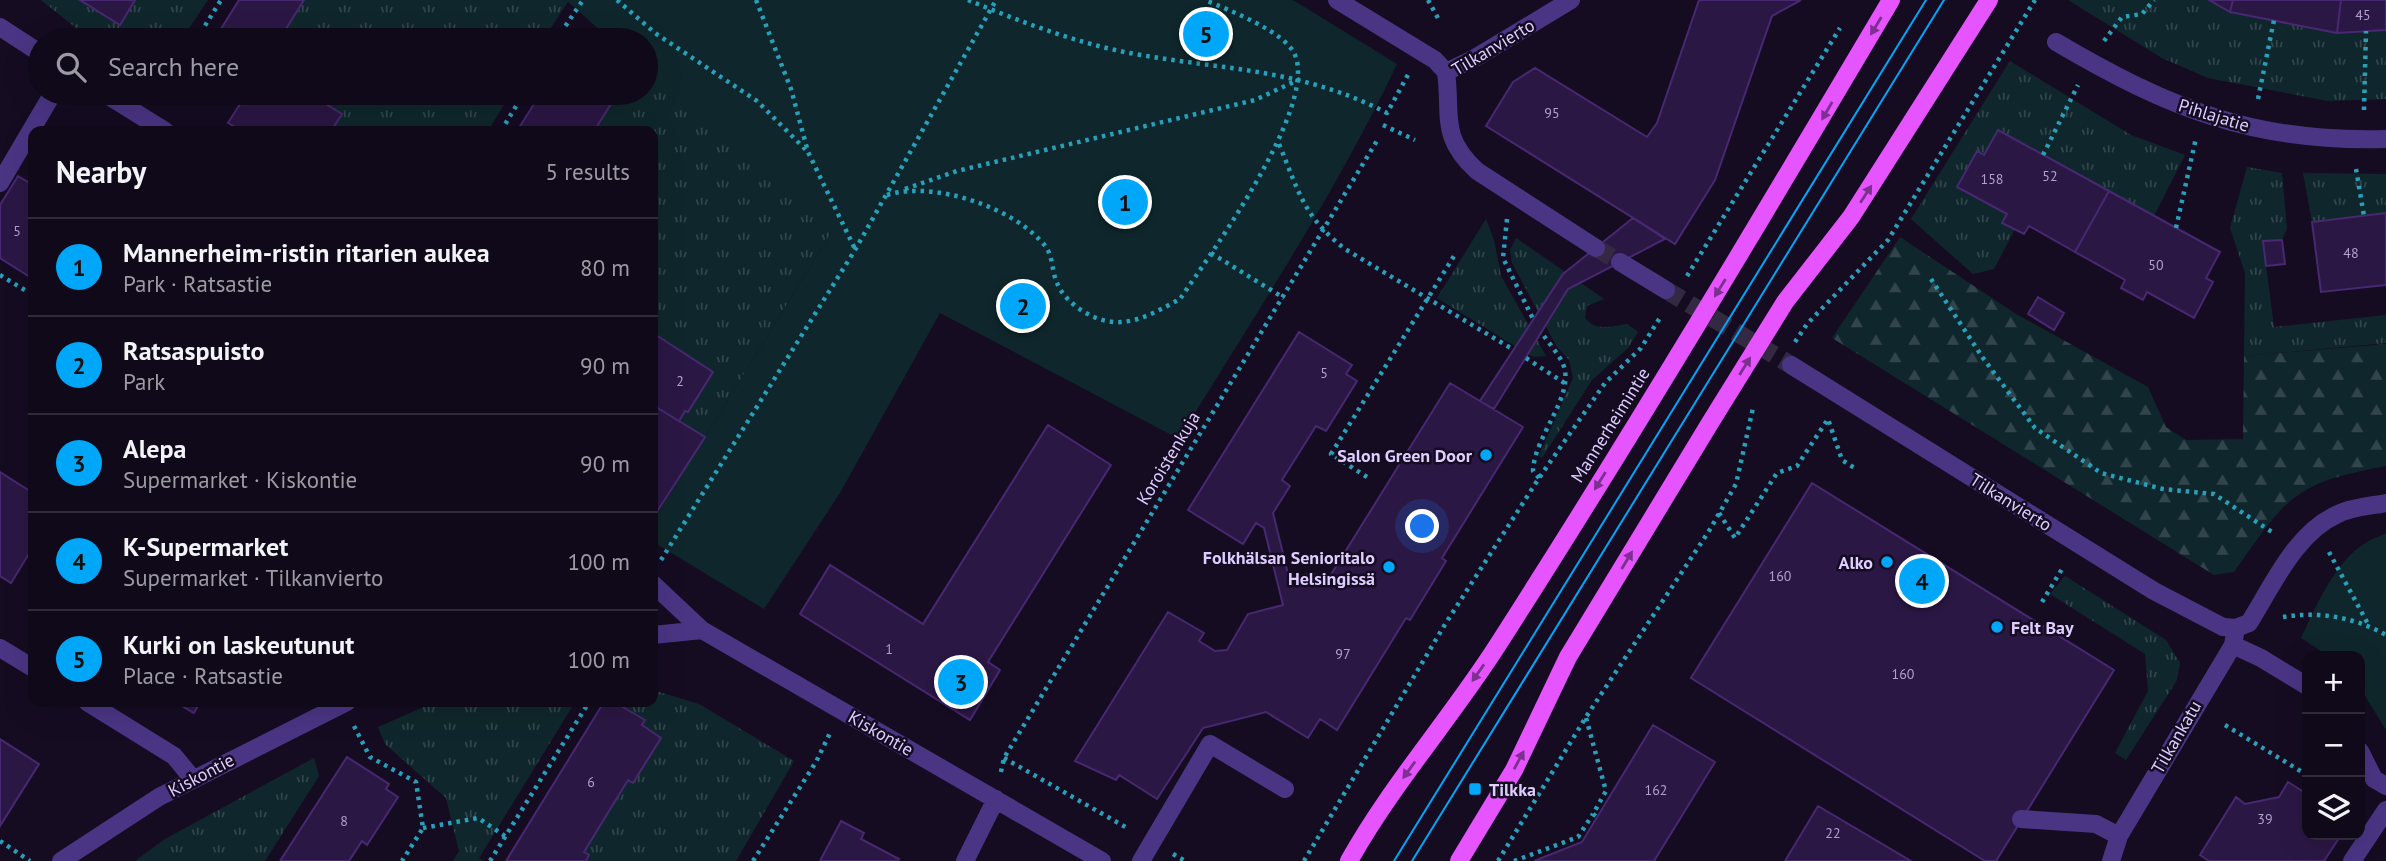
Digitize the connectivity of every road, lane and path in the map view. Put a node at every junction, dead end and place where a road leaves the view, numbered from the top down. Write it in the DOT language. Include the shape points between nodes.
graph roads {
  1 [pos="221,0"];
  2 [pos="583,0"];
  3 [pos="617,0"];
  4 [pos="756,0"];
  5 [pos="968,0"];
  6 [pos="996,0"];
  7 [pos="1205,0"];
  8 [pos="1337,0"];
  9 [pos="1428,0"];
  10 [pos="1571,0"];
  11 [pos="1891,0"];
  12 [pos="1989,0"];
  13 [pos="2035,0"];
  14 [pos="2154,0"];
  15 [pos="989,9"];
  16 [pos="1438,20"];
  17 [pos="2274,20"];
  18 [pos="1843,23"];
  19 [pos="0,27"];
  20 [pos="204,28"];
  21 [pos="564,28"];
  22 [pos="649,28"];
  23 [pos="2366,31"];
  24 [pos="658,35"];
  25 [pos="2107,37"];
  26 [pos="2056,41"];
  27 [pos="28,45"];
  28 [pos="1421,51"];
  29 [pos="1446,72"];
  30 [pos="1300,78"];
  31 [pos="2078,84"];
  32 [pos="2258,99"];
  33 [pos="46,105"];
  34 [pos="123,105"];
  35 [pos="517,105"];
  36 [pos="2364,110"];
  37 [pos="1382,125"];
  38 [pos="34,126"];
  39 [pos="157,126"];
  40 [pos="504,126"];
  41 [pos="28,135"];
  42 [pos="2196,138"];
  43 [pos="1378,139"];
  44 [pos="2386,139"];
  45 [pos="1415,140"];
  46 [pos="1278,144"];
  47 [pos="808,152"];
  48 [pos="2043,155"];
  49 [pos="2357,169"];
  50 [pos="0,183"];
  51 [pos="902,190"];
  52 [pos="887,195"];
  53 [pos="1517,198"];
  54 [pos="2364,216"];
  55 [pos="2176,228"];
  56 [pos="1324,232"];
  57 [pos="1596,248"];
  58 [pos="855,250"];
  59 [pos="1211,253"];
  60 [pos="1454,256"];
  61 [pos="1620,262"];
  62 [pos="0,275"];
  63 [pos="1931,279"];
  64 [pos="28,292"];
  65 [pos="1673,292"];
  66 [pos="1284,298"];
  67 [pos="1427,299"];
  68 [pos="1534,319"];
  69 [pos="1541,332"];
  70 [pos="1793,345"];
  71 [pos="1514,350"];
  72 [pos="1526,358"];
  73 [pos="1791,365"];
  74 [pos="1567,385"];
  75 [pos="1760,397"];
  76 [pos="1856,469"];
  77 [pos="1367,477"];
  78 [pos="1539,478"];
  79 [pos="2386,503"];
  80 [pos="1719,513"];
  81 [pos="2322,522"];
  82 [pos="2272,532"];
  83 [pos="659,564"];
  84 [pos="2062,569"];
  85 [pos="658,588"];
  86 [pos="2042,602"];
  87 [pos="2368,625"];
  88 [pos="702,630"];
  89 [pos="2239,632"];
  90 [pos="658,634"];
  91 [pos="2386,635"];
  92 [pos="0,648"];
  93 [pos="28,665"];
  94 [pos="2302,683"];
  95 [pos="95,707"];
  96 [pos="336,707"];
  97 [pos="348,707"];
  98 [pos="586,707"];
  99 [pos="841,710"];
  100 [pos="1586,717"];
  101 [pos="2225,725"];
  102 [pos="1004,758"];
  103 [pos="2365,761"];
  104 [pos="2302,772"];
  105 [pos="193,779"];
  106 [pos="2386,786"];
  107 [pos="1285,789"];
  108 [pos="996,799"];
  109 [pos="2386,810"];
  110 [pos="2021,819"];
  111 [pos="423,828"];
  112 [pos="505,836"];
  113 [pos="2119,836"];
  114 [pos="0,841"];
  115 [pos="1152,842"];
  116 [pos="30,861"];
  117 [pos="61,861"];
  118 [pos="402,861"];
  119 [pos="490,861"];
  120 [pos="753,861"];
  121 [pos="965,861"];
  122 [pos="1102,861"];
  123 [pos="1141,861"];
  124 [pos="1185,861"];
  125 [pos="1304,861"];
  126 [pos="1349,861"];
  127 [pos="1460,861"];
  128 [pos="1498,861"];
  129 [pos="1514,861"];
  130 [pos="2111,861"];
  131 [pos="2352,861"];
  1 -- 20 [label="path"];
  2 -- 21 [label="path"];
  3 -- 22 [label="path"];
  4 -- 47 [label="path" via="791,89"];
  5 -- 15 [label="path"];
  6 -- 15 [label="path"];
  7 -- 30 [label="path" via="1284,42 1294,53"];
  8 -- 28 [label="street"];
  9 -- 16 [label="path"];
  10 -- 29 [label="street, Tilkanvierto"];
  11 -- 126 [label="main road, Mannerheimintie, one-way" via="1757,230 1498,645"];
  127 -- 12 [label="main road, one-way" via="1514,770 1568,657 1710,423 1785,302 1864,196"];
  13 -- 70 [label="path" via="1888,240 1807,324"];
  14 -- 25 [label="path" via="2142,15 2122,16"];
  15 -- 30 [label="path" via="1132,54"];
  15 -- 52 [label="path"];
  17 -- 32 [label="path"];
  18 -- 65 [label="path"];
  19 -- 27 [label="street"];
  23 -- 36 [label="path"];
  24 -- 47 [label="path" via="757,101"];
  26 -- 44 [label="street, Pihlajatie" via="2125,82 2210,116 2296,136"];
  28 -- 29 [label="street"];
  28 -- 30 [label="path" via="1387,113 1350,94"];
  29 -- 53 [label="street, Tilkanvierto" via="1451,139 1477,170"];
  30 -- 46 [label="path"];
  30 -- 51 [label="path" via="1255,100 957,171"];
  31 -- 48 [label="path"];
  33 -- 38 [label="street"];
  34 -- 39 [label="street"];
  35 -- 40 [label="path"];
  37 -- 45 [label="path"];
  41 -- 50 [label="street"];
  42 -- 55 [label="path"];
  43 -- 56 [label="path, Koroistenkuja"];
  46 -- 56 [label="path" via="1310,217"];
  46 -- 59 [label="path"];
  47 -- 58 [label="path"];
  49 -- 54 [label="path"];
  51 -- 52 [label="path"];
  51 -- 59 [label="path" via="930,191 1007,214 1026,226 1048,250 1057,284 1080,311 1120,323 1180,299"];
  52 -- 58 [label="path"];
  53 -- 57 [label="street, Tilkanvierto"];
  53 -- 68 [label="path" via="1505,223 1503,258"];
  56 -- 66 [label="path, Koroistenkuja"];
  56 -- 67 [label="path"];
  58 -- 83 [label="path"];
  59 -- 66 [label="path"];
  60 -- 67 [label="path"];
  61 -- 65 [label="street"];
  62 -- 64 [label="path"];
  63 -- 82 [label="path" via="2035,428 2101,473 2163,489 2214,494"];
  65 -- 78 [label="path" via="1641,348 1605,383"];
  66 -- 102 [label="path, Koroistenkuja"];
  67 -- 71 [label="path"];
  67 -- 77 [label="path" via="1331,454"];
  69 -- 74 [label="path" via="1563,364"];
  72 -- 74 [label="path"];
  73 -- 89 [label="street, Tilkanvierto" via="2192,613"];
  74 -- 78 [label="path" via="1534,453 1533,471"];
  75 -- 80 [label="path" via="1753,408 1736,484"];
  76 -- 80 [label="path" via="1842,460 1828,419 1797,466 1777,473 1735,538"];
  78 -- 125 [label="path" via="1444,626"];
  79 -- 81 [label="street" via="2341,512"];
  80 -- 100 [label="path"];
  81 -- 87 [label="path" via="2329,552"];
  81 -- 89 [label="street, Tilkankatu" via="2297,547"];
  84 -- 86 [label="path"];
  85 -- 88 [label="street, Kiskontie"];
  87 -- 89 [label="path" via="2323,613"];
  87 -- 91 [label="path"];
  88 -- 90 [label="street"];
  88 -- 99 [label="street, Kiskontie"];
  89 -- 94 [label="street, Tilkanvierto" via="2261,658"];
  89 -- 113 [label="street, Tilkankatu"];
  92 -- 93 [label="street"];
  95 -- 105 [label="street" via="174,757"];
  96 -- 105 [label="street, Kiskontie"];
  97 -- 111 [label="path" via="370,758 416,782"];
  98 -- 112 [label="path"];
  99 -- 108 [label="street, Kiskontie"];
  99 -- 120 [label="path" via="816,762"];
  100 -- 128 [label="path"];
  100 -- 129 [label="path" via="1606,791 1595,816 1578,837"];
  101 -- 104 [label="path"];
  102 -- 108 [label="path, Koroistenkuja"];
  102 -- 115 [label="path"];
  103 -- 106 [label="street" via="2374,779"];
  105 -- 117 [label="street, Kiskontie"];
  107 -- 115 [label="street" via="1210,744"];
  108 -- 121 [label="street"];
  108 -- 122 [label="street, Kiskontie"];
  109 -- 131 [label="street"];
  110 -- 113 [label="street" via="2095,824"];
  111 -- 112 [label="path" via="478,818"];
  111 -- 118 [label="path"];
  112 -- 119 [label="path"];
  113 -- 130 [label="street, Tilkankatu"];
  114 -- 116 [label="path"];
  115 -- 123 [label="street"];
  115 -- 124 [label="path"];
}
